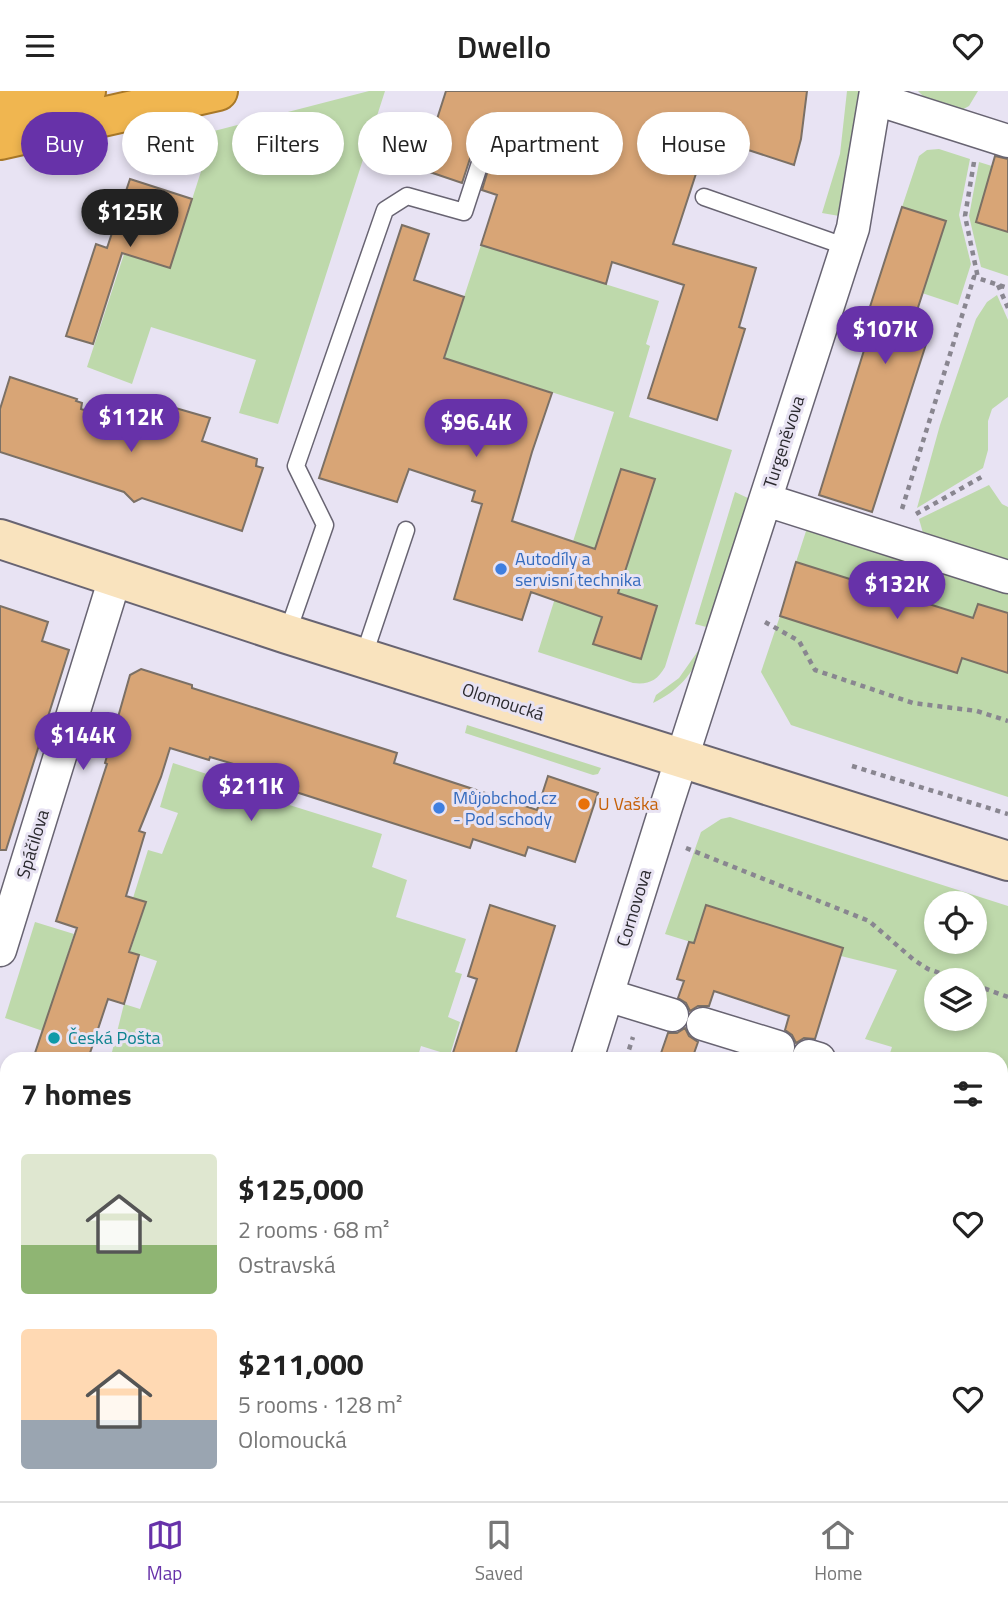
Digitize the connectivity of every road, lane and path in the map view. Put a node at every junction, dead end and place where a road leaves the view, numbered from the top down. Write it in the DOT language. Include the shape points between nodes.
graph roads {
  1 [pos="86,91"];
  2 [pos="218,91"];
  3 [pos="876,95"];
  4 [pos="0,110"];
  5 [pos="0,140"];
  6 [pos="1008,141"];
  7 [pos="975,157"];
  8 [pos="476,175"];
  9 [pos="704,197"];
  10 [pos="847,247"];
  11 [pos="978,278"];
  12 [pos="998,285"];
  13 [pos="1008,288"];
  14 [pos="1008,308"];
  15 [pos="985,475"];
  16 [pos="766,500"];
  17 [pos="406,530"];
  18 [pos="894,532"];
  19 [pos="0,539"];
  20 [pos="1008,577"];
  21 [pos="115,578"];
  22 [pos="765,622"];
  23 [pos="287,634"];
  24 [pos="363,658"];
  25 [pos="1008,721"];
  26 [pos="682,758"];
  27 [pos="852,766"];
  28 [pos="1008,814"];
  29 [pos="685,847"];
  30 [pos="1008,861"];
  31 [pos="0,950"];
  32 [pos="926,968"];
  33 [pos="987,989"];
  34 [pos="607,995"];
  35 [pos="1008,997"];
  36 [pos="672,1015"];
  37 [pos="703,1024"];
  38 [pos="778,1047"];
  39 [pos="589,1052"];
  1 -- 4 [label="highway"];
  2 -- 5 [label="highway"];
  3 -- 6 [label="street, Turgeněvova"];
  3 -- 10 [label="street, Turgeněvova"];
  7 -- 11 [label="path" via="965,216"];
  8 -- 23 [label="lane" via="464,212 407,196 385,210 296,466 325,525"];
  9 -- 10 [label="lane"];
  10 -- 16 [label="street, Turgeněvova"];
  11 -- 12 [label="path"];
  11 -- 18 [label="path" via="974,277"];
  12 -- 13 [label="path"];
  12 -- 14 [label="path"];
  15 -- 18 [label="path"];
  16 -- 18 [label="street, Turgeněvova"];
  16 -- 26 [label="street, Turgeněvova"];
  17 -- 24 [label="lane"];
  18 -- 20 [label="street, Turgeněvova"];
  19 -- 21 [label="main road, Olomoucká"];
  21 -- 23 [label="main road, Olomoucká"];
  21 -- 31 [label="street, Spáčilova"];
  22 -- 25 [label="path" via="799,641 815,670 913,703"];
  23 -- 24 [label="main road, Olomoucká"];
  24 -- 26 [label="main road, Olomoucká"];
  26 -- 30 [label="main road, Olomoucká"];
  26 -- 34 [label="street, Cornovova"];
  27 -- 28 [label="path"];
  29 -- 32 [label="path" via="869,921"];
  33 -- 35 [label="path"];
  34 -- 36 [label="street"];
  34 -- 39 [label="street, Cornovova"];
  37 -- 38 [label="street"];
}
